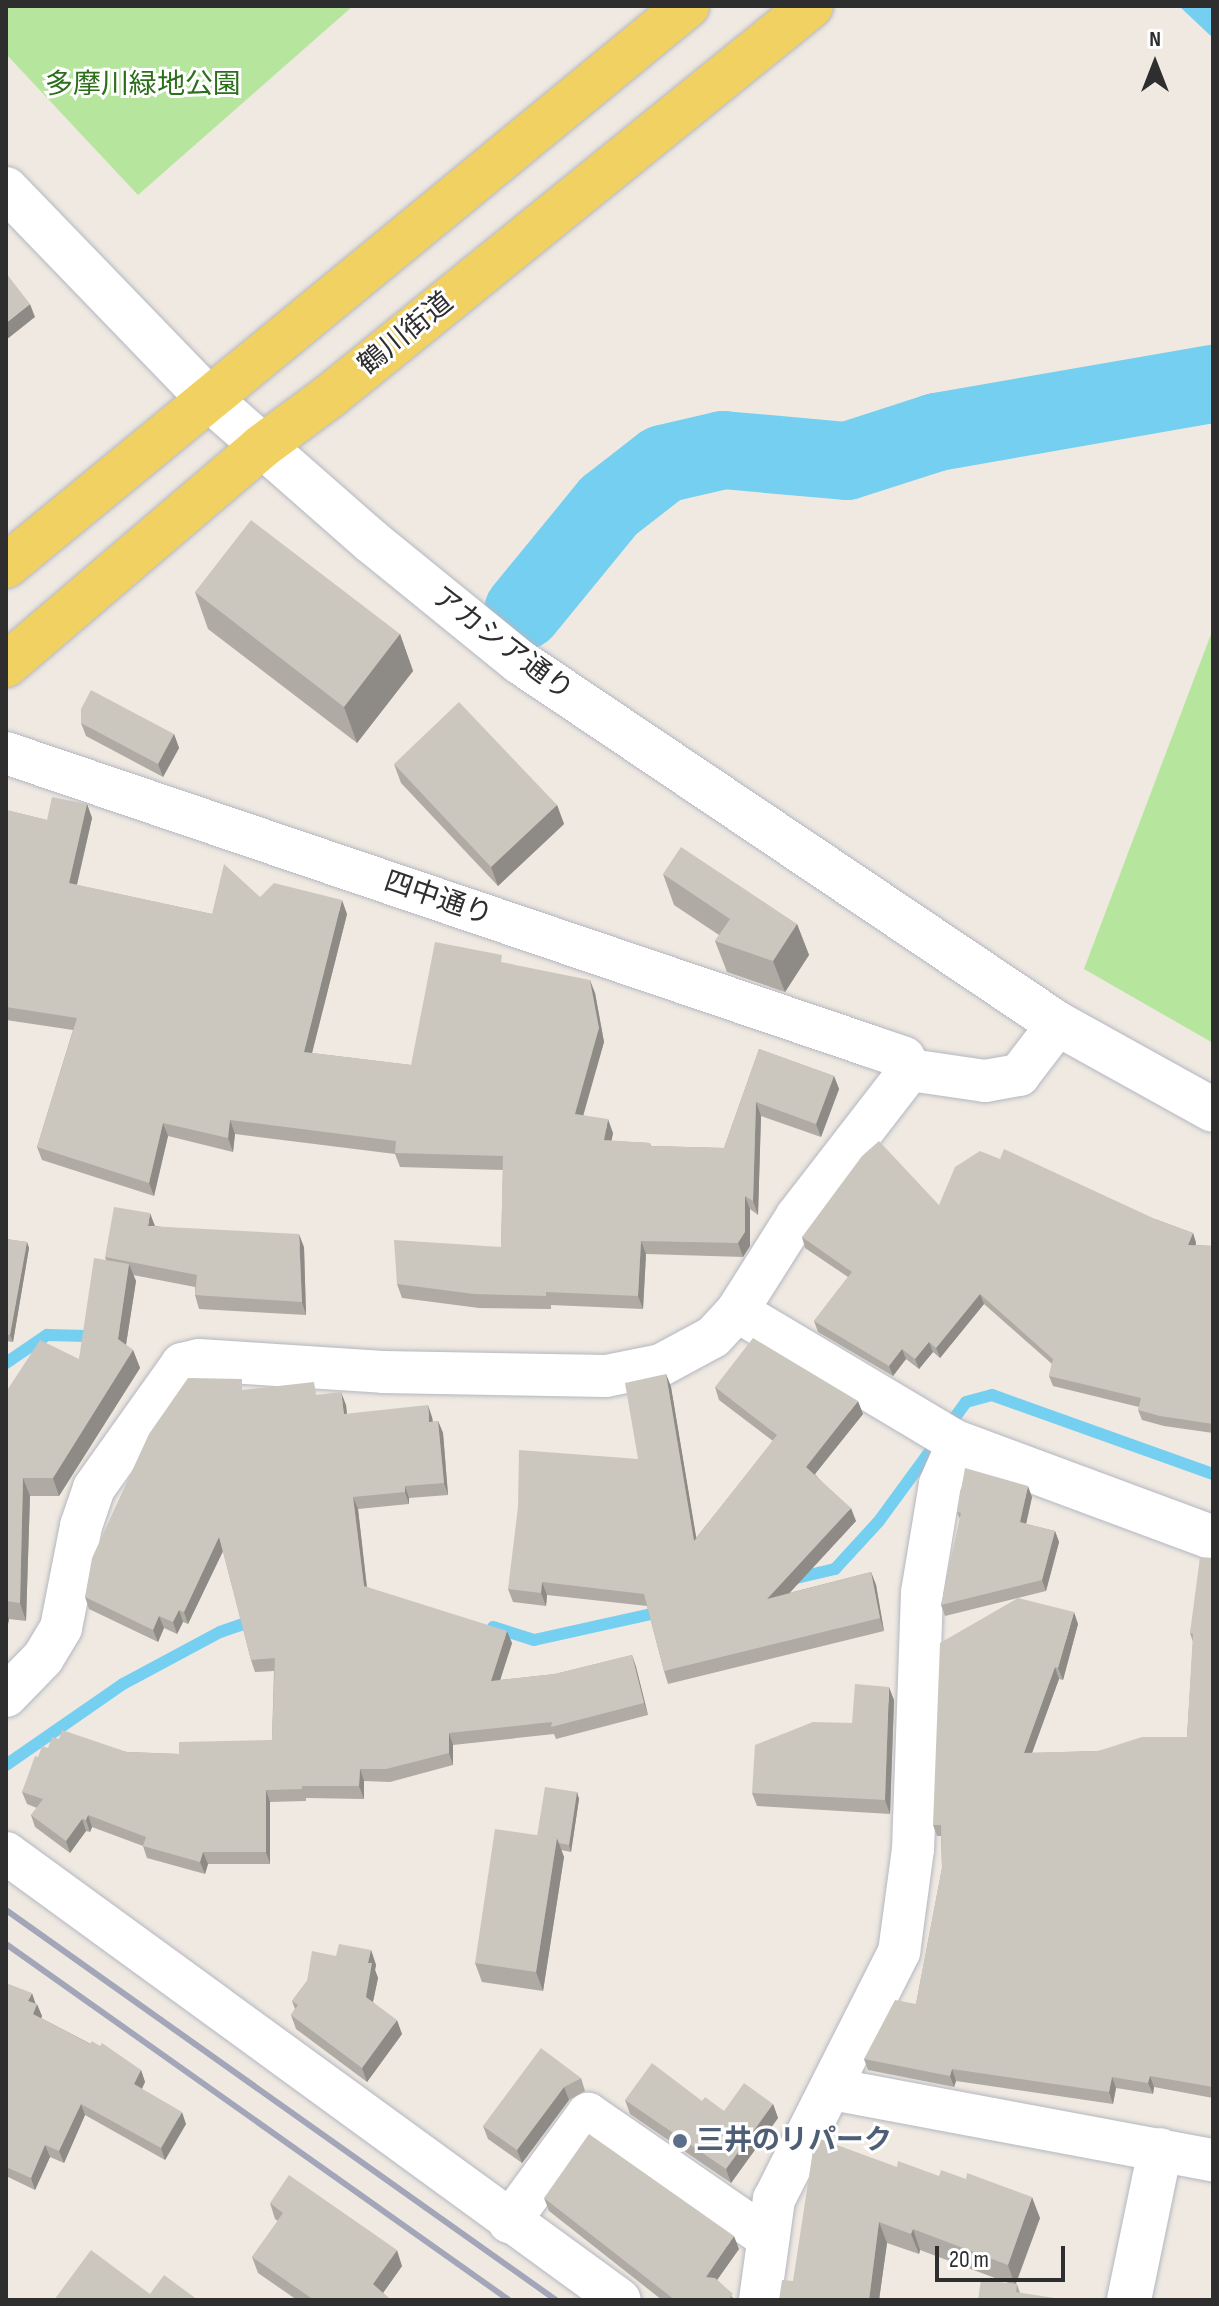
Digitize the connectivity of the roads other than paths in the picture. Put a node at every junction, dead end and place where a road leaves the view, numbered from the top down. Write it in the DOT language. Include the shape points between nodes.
graph roads {
  1 [pos="687,6"];
  2 [pos="811,6"];
  3 [pos="6,189"];
  4 [pos="207,397"];
  5 [pos="261,447"];
  6 [pos="6,566"];
  7 [pos="6,665"];
  8 [pos="6,753"];
  9 [pos="1058,1024"];
  10 [pos="926,1072"];
  11 [pos="1213,1110"];
  12 [pos="737,1311"];
  13 [pos="947,1438"];
  14 [pos="1213,1538"];
  15 [pos="6,1696"];
  16 [pos="6,1853"];
  17 [pos="832,2089"];
  18 [pos="1160,2150"];
  19 [pos="1213,2160"];
  20 [pos="509,2222"];
  21 [pos="768,2238"];
  22 [pos="620,2300"];
  23 [pos="760,2300"];
  24 [pos="1129,2300"];
  1 -- 4 [label="main road"];
  2 -- 5 [label="main road, 鶴川街道"];
  3 -- 4 [label="street, アカシア通り"];
  4 -- 5 [label="street, アカシア通り"];
  4 -- 6 [label="main road"];
  5 -- 7 [label="main road, 鶴川街道"];
  5 -- 9 [label="street, アカシア通り" via="520,662"];
  8 -- 10 [label="street, 四中通り" via="870,1046"];
  9 -- 10 [label="street" via="1019,1075 985,1081"];
  9 -- 11 [label="street, アカシア通り"];
  10 -- 12 [label="street" via="797,1216"];
  12 -- 13 [label="street"];
  12 -- 15 [label="street" via="713,1337 661,1365 606,1376 383,1372 199,1360 182,1364 94,1488 61,1628 43,1658"];
  13 -- 14 [label="street"];
  13 -- 17 [label="street" via="922,1593 913,1849 899,1952"];
  16 -- 20 [label="street"];
  17 -- 18 [label="street"];
  17 -- 21 [label="street" via="774,2199"];
  18 -- 19 [label="street"];
  18 -- 24 [label="street"];
  20 -- 21 [label="street" via="588,2114"];
  20 -- 22 [label="street"];
  21 -- 23 [label="street"];
}
